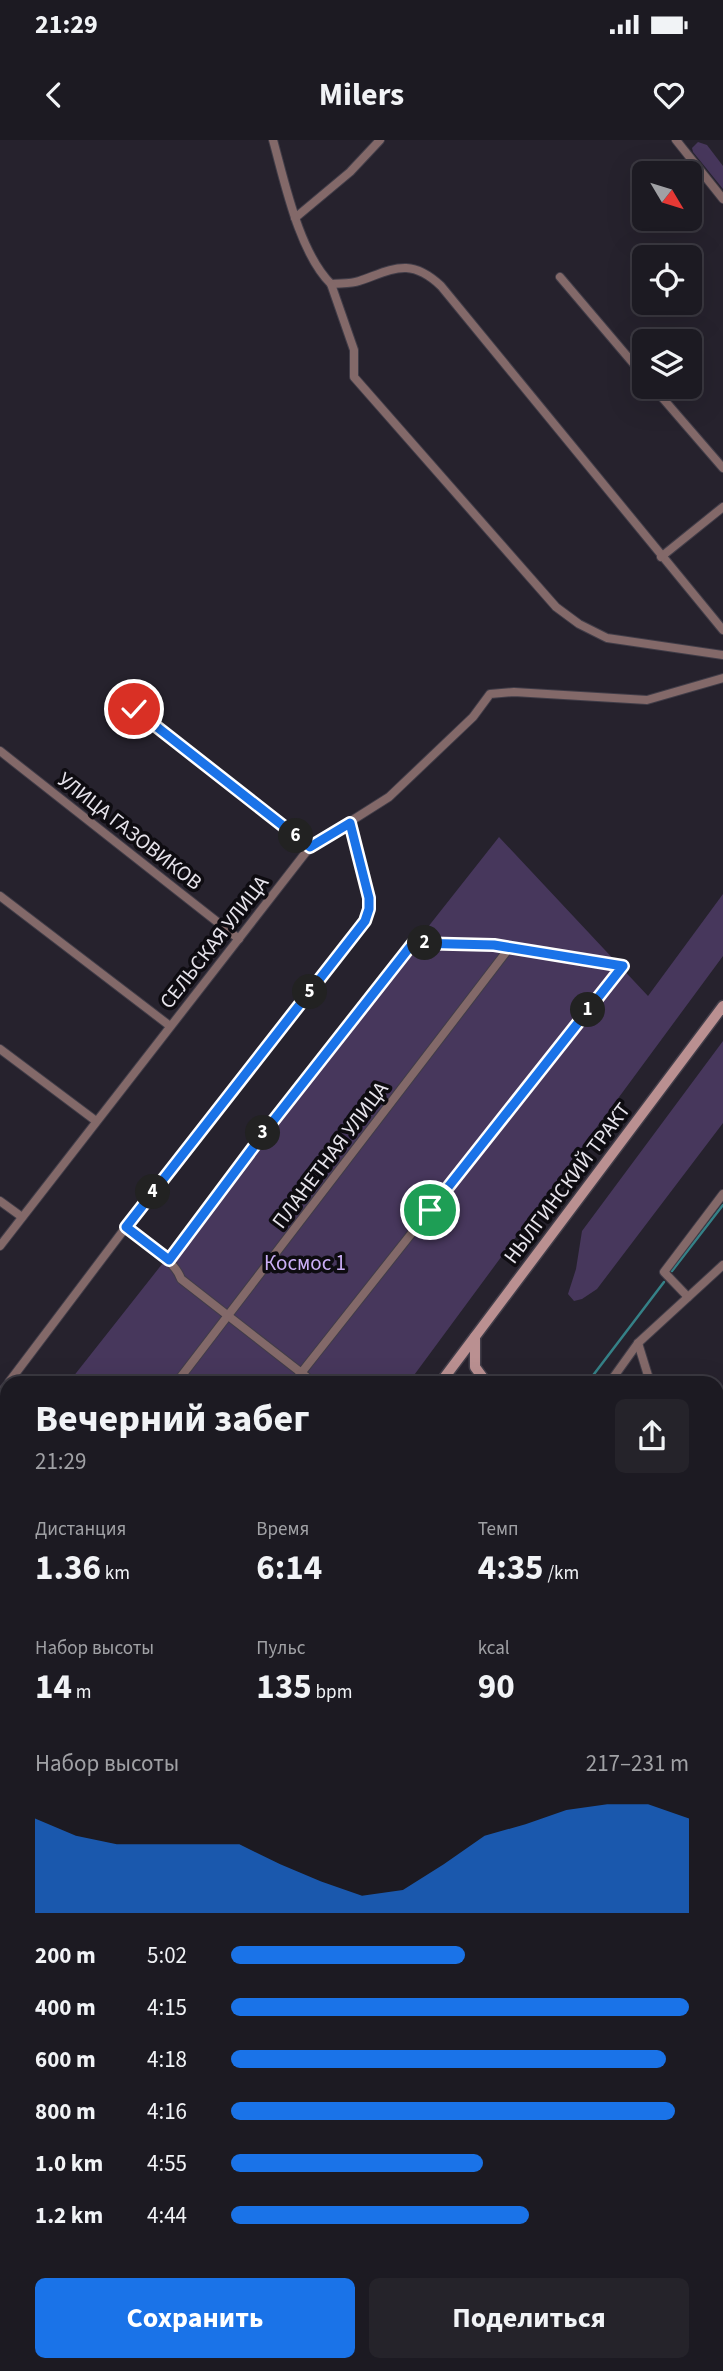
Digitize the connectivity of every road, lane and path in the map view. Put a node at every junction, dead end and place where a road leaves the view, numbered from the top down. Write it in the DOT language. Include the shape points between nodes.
graph roads {
  1 [pos="273,140"];
  2 [pos="380,140"];
  3 [pos="676,140"];
  4 [pos="723,199"];
  5 [pos="295,218"];
  6 [pos="560,277"];
  7 [pos="331,284"];
  8 [pos="632,362"];
  9 [pos="663,399"];
  10 [pos="723,468"];
  11 [pos="723,507"];
  12 [pos="661,557"];
  13 [pos="723,630"];
  14 [pos="723,655"];
  15 [pos="723,678"];
  16 [pos="134,709"];
  17 [pos="0,751"];
  18 [pos="350,823"];
  19 [pos="310,847"];
  20 [pos="0,896"];
  21 [pos="239,939"];
  22 [pos="510,947"];
  23 [pos="723,1006"];
  24 [pos="170,1026"];
  25 [pos="0,1049"];
  26 [pos="96,1121"];
  27 [pos="723,1194"];
  28 [pos="0,1200"];
  29 [pos="22,1217"];
  30 [pos="126,1227"];
  31 [pos="0,1246"];
  32 [pos="169,1260"];
  33 [pos="723,1265"];
  34 [pos="688,1297"];
  35 [pos="228,1317"];
  36 [pos="475,1337"];
  37 [pos="638,1343"];
  38 [pos="302,1373"];
  39 [pos="14,1376"];
  40 [pos="182,1376"];
  41 [pos="299,1376"];
  42 [pos="306,1376"];
  43 [pos="446,1376"];
  44 [pos="482,1376"];
  45 [pos="614,1376"];
  46 [pos="648,1376"];
  47 [pos="0,2117"];
  48 [pos="0,2145"];
  1 -- 5 [label="street"];
  2 -- 5 [label="street"];
  3 -- 4 [label="street"];
  5 -- 7 [label="street" via="321,274"];
  6 -- 8 [label="street"];
  7 -- 12 [label="street" via="408,267 428,274"];
  7 -- 14 [label="street" via="354,350 354,377 556,607 607,638"];
  9 -- 10 [label="street"];
  11 -- 12 [label="street"];
  12 -- 13 [label="street"];
  15 -- 18 [label="street, СЕЛЬСКАЯ УЛИЦА" via="647,701 490,694 473,717 389,797"];
  16 -- 19 [label="street"];
  17 -- 21 [label="street, УЛИЦА ГАЗОВИКОВ"];
  18 -- 19 [label="street, СЕЛЬСКАЯ УЛИЦА"];
  18 -- 30 [label="street" via="369,898 365,921"];
  19 -- 21 [label="street, СЕЛЬСКАЯ УЛИЦА"];
  20 -- 24 [label="street"];
  21 -- 24 [label="street, СЕЛЬСКАЯ УЛИЦА"];
  22 -- 32 [label="street" via="413,943"];
  22 -- 35 [label="street, ПЛАНЕТНАЯ УЛИЦА"];
  22 -- 38 [label="street" via="623,966"];
  23 -- 36 [label="main road, НЫЛГИНСКИЙ ТРАКТ"];
  24 -- 26 [label="street, СЕЛЬСКАЯ УЛИЦА"];
  25 -- 26 [label="street"];
  26 -- 29 [label="street, СЕЛЬСКАЯ УЛИЦА"];
  27 -- 34 [label="street" via="664,1272"];
  28 -- 29 [label="street"];
  29 -- 31 [label="street, СЕЛЬСКАЯ УЛИЦА"];
  30 -- 32 [label="street"];
  30 -- 39 [label="street"];
  32 -- 35 [label="street" via="181,1279"];
  33 -- 34 [label="street"];
  34 -- 37 [label="street"];
  35 -- 38 [label="street"];
  35 -- 40 [label="street, ПЛАНЕТНАЯ УЛИЦА"];
  36 -- 43 [label="main road, НЫЛГИНСКИЙ ТРАКТ"];
  36 -- 44 [label="main road" via="475,1367"];
  37 -- 45 [label="street"];
  37 -- 46 [label="street"];
  38 -- 41 [label="street"];
  38 -- 42 [label="street"];
  47 -- 48 [label="street"];
}
